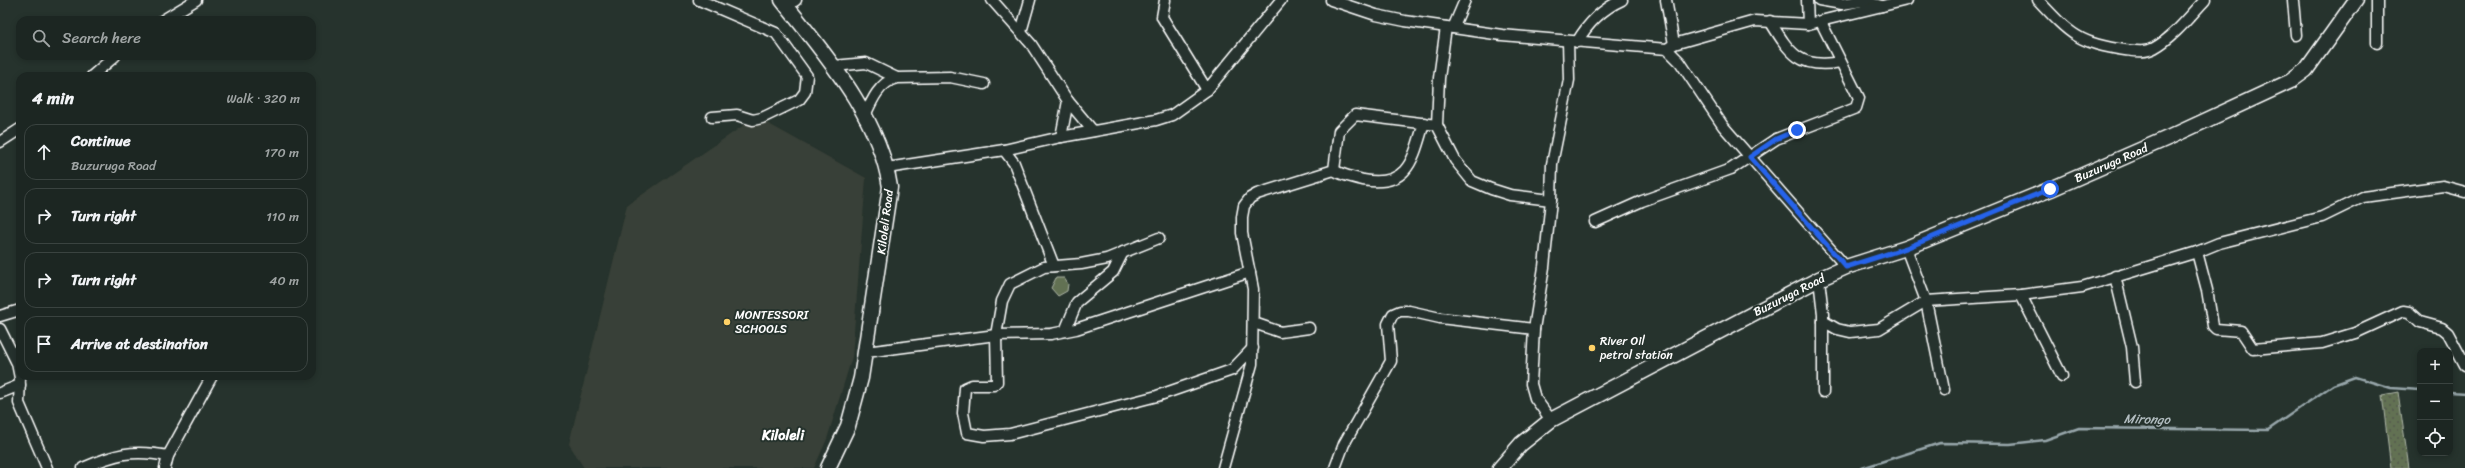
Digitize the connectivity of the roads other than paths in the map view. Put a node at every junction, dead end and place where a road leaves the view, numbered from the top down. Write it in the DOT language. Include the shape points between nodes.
graph roads {
  1 [pos="196,0"];
  2 [pos="699,0"];
  3 [pos="992,0"];
  4 [pos="1030,0"];
  5 [pos="1164,0"];
  6 [pos="1281,0"];
  7 [pos="1331,0"];
  8 [pos="1465,0"];
  9 [pos="1666,0"];
  10 [pos="1807,0"];
  11 [pos="1819,0"];
  12 [pos="1907,0"];
  13 [pos="2038,0"];
  14 [pos="2205,0"];
  15 [pos="2293,0"];
  16 [pos="2356,0"];
  17 [pos="2377,0"];
  18 [pos="1617,1"];
  19 [pos="788,2"];
  20 [pos="1886,6"];
  21 [pos="170,16"];
  22 [pos="1770,21"];
  23 [pos="1821,22"];
  24 [pos="1808,24"];
  25 [pos="1450,27"];
  26 [pos="1021,32"];
  27 [pos="2296,35"];
  28 [pos="1572,41"];
  29 [pos="2377,42"];
  30 [pos="1670,46"];
  31 [pos="111,60"];
  32 [pos="1840,62"];
  33 [pos="834,66"];
  34 [pos="103,72"];
  35 [pos="897,78"];
  36 [pos="984,84"];
  37 [pos="1207,90"];
  38 [pos="1068,102"];
  39 [pos="712,117"];
  40 [pos="864,118"];
  41 [pos="1424,123"];
  42 [pos="1437,125"];
  43 [pos="1093,131"];
  44 [pos="16,132"];
  45 [pos="1061,136"];
  46 [pos="0,142"];
  47 [pos="1004,150"];
  48 [pos="1750,157"];
  49 [pos="887,168"];
  50 [pos="1334,170"];
  51 [pos="2465,192"];
  52 [pos="1551,200"];
  53 [pos="1595,222"];
  54 [pos="1159,238"];
  55 [pos="1906,248"];
  56 [pos="1123,252"];
  57 [pos="2197,252"];
  58 [pos="1054,266"];
  59 [pos="1846,267"];
  60 [pos="1250,272"];
  61 [pos="2115,276"];
  62 [pos="1819,279"];
  63 [pos="2021,295"];
  64 [pos="1926,301"];
  65 [pos="16,311"];
  66 [pos="0,316"];
  67 [pos="1823,321"];
  68 [pos="1254,323"];
  69 [pos="1309,328"];
  70 [pos="0,329"];
  71 [pos="1534,329"];
  72 [pos="1065,331"];
  73 [pos="996,335"];
  74 [pos="1253,348"];
  75 [pos="866,352"];
  76 [pos="16,361"];
  77 [pos="2465,365"];
  78 [pos="2062,376"];
  79 [pos="19,380"];
  80 [pos="210,380"];
  81 [pos="2135,382"];
  82 [pos="20,385"];
  83 [pos="1944,390"];
  84 [pos="1823,392"];
  85 [pos="0,393"];
  86 [pos="1551,420"];
  87 [pos="168,456"];
  88 [pos="47,468"];
  89 [pos="83,468"];
  90 [pos="165,468"];
  91 [pos="828,468"];
  92 [pos="1223,468"];
  93 [pos="1335,468"];
  94 [pos="1500,468"];
  1 -- 21 [label="street"];
  2 -- 39 [label="street" via="776,33 807,76 805,92 798,100 762,118 753,120 737,115"];
  3 -- 26 [label="street"];
  4 -- 26 [label="street"];
  5 -- 37 [label="street" via="1162,17"];
  6 -- 37 [label="street"];
  7 -- 25 [label="street" via="1376,15"];
  8 -- 25 [label="street"];
  9 -- 30 [label="street"];
  10 -- 24 [label="street"];
  11 -- 20 [label="street"];
  12 -- 20 [label="street"];
  13 -- 14 [label="street" via="2062,26 2080,40 2095,45 2142,52 2163,43"];
  15 -- 27 [label="street"];
  16 -- 55 [label="main road, Buzuruga Road" via="2310,65 2291,81 2103,167"];
  17 -- 29 [label="street"];
  18 -- 28 [label="street" via="1590,22"];
  19 -- 33 [label="main road, Kiloleli Road"];
  20 -- 23 [label="street"];
  22 -- 24 [label="street"];
  22 -- 30 [label="street" via="1755,21"];
  22 -- 32 [label="street" via="1782,41 1799,59 1817,65"];
  23 -- 24 [label="street"];
  23 -- 32 [label="street"];
  25 -- 28 [label="street"];
  25 -- 42 [label="street" via="1439,78"];
  26 -- 38 [label="street"];
  28 -- 30 [label="street"];
  28 -- 52 [label="street" via="1569,80 1552,164"];
  30 -- 48 [label="street" via="1722,126"];
  31 -- 34 [label="street"];
  32 -- 48 [label="street" via="1859,98 1856,108 1776,139"];
  33 -- 35 [label="street" via="866,64"];
  33 -- 40 [label="main road, Kiloleli Road"];
  35 -- 36 [label="street" via="950,77"];
  35 -- 40 [label="street" via="890,79 879,90"];
  37 -- 43 [label="street" via="1172,115"];
  38 -- 43 [label="street"];
  38 -- 45 [label="street"];
  40 -- 49 [label="main road, Kiloleli Road"];
  41 -- 42 [label="street"];
  41 -- 50 [label="street" via="1414,158 1398,178 1375,182 1346,176"];
  41 -- 50 [label="street" via="1355,115 1339,131"];
  42 -- 52 [label="street" via="1455,160 1472,181 1510,195"];
  43 -- 45 [label="street"];
  44 -- 46 [label="street"];
  45 -- 47 [label="street"];
  47 -- 49 [label="street"];
  47 -- 58 [label="street" via="1014,163"];
  48 -- 53 [label="street" via="1731,169 1642,201"];
  48 -- 59 [label="street"];
  49 -- 75 [label="main road, Kiloleli Road" via="890,187 888,205"];
  50 -- 60 [label="street" via="1250,198 1244,206 1242,233"];
  51 -- 57 [label="street" via="2443,186 2362,197 2322,217 2218,243"];
  52 -- 71 [label="street"];
  54 -- 56 [label="street"];
  55 -- 59 [label="main road, Buzuruga Road"];
  55 -- 64 [label="street"];
  56 -- 58 [label="street" via="1088,263"];
  56 -- 72 [label="street" via="1113,272 1077,302"];
  57 -- 61 [label="street"];
  57 -- 77 [label="street" via="2206,282 2213,326 2216,329 2241,332 2253,349 2304,346 2333,340 2403,311 2420,322 2442,328 2448,333"];
  58 -- 73 [label="street" via="1030,273 1007,288"];
  59 -- 62 [label="main road, Buzuruga Road"];
  60 -- 68 [label="street"];
  60 -- 72 [label="street"];
  61 -- 63 [label="street" via="2082,287"];
  61 -- 81 [label="street" via="2132,347"];
  62 -- 67 [label="street"];
  62 -- 86 [label="main road, Buzuruga Road"];
  63 -- 64 [label="street"];
  63 -- 78 [label="street"];
  64 -- 67 [label="street" via="1879,329 1850,332 1837,330"];
  64 -- 83 [label="street"];
  65 -- 66 [label="street"];
  67 -- 84 [label="street"];
  68 -- 69 [label="street" via="1280,332"];
  68 -- 74 [label="street"];
  70 -- 76 [label="street"];
  71 -- 86 [label="street" via="1531,390"];
  71 -- 93 [label="street" via="1440,318 1409,311 1392,314 1388,324 1392,361 1344,444"];
  72 -- 73 [label="street" via="1051,334"];
  73 -- 74 [label="street" via="996,383 972,385 963,392 965,430 971,435 1010,434 1157,396 1232,370"];
  73 -- 75 [label="street"];
  74 -- 92 [label="street" via="1252,364"];
  75 -- 91 [label="main road, Kiloleli Road" via="848,426"];
  79 -- 82 [label="street"];
  80 -- 87 [label="street"];
  82 -- 85 [label="street"];
  82 -- 88 [label="street" via="19,403"];
  86 -- 94 [label="main road, Buzuruga Road" via="1521,444"];
  87 -- 89 [label="street" via="148,452 124,452"];
  87 -- 90 [label="street"];
}
